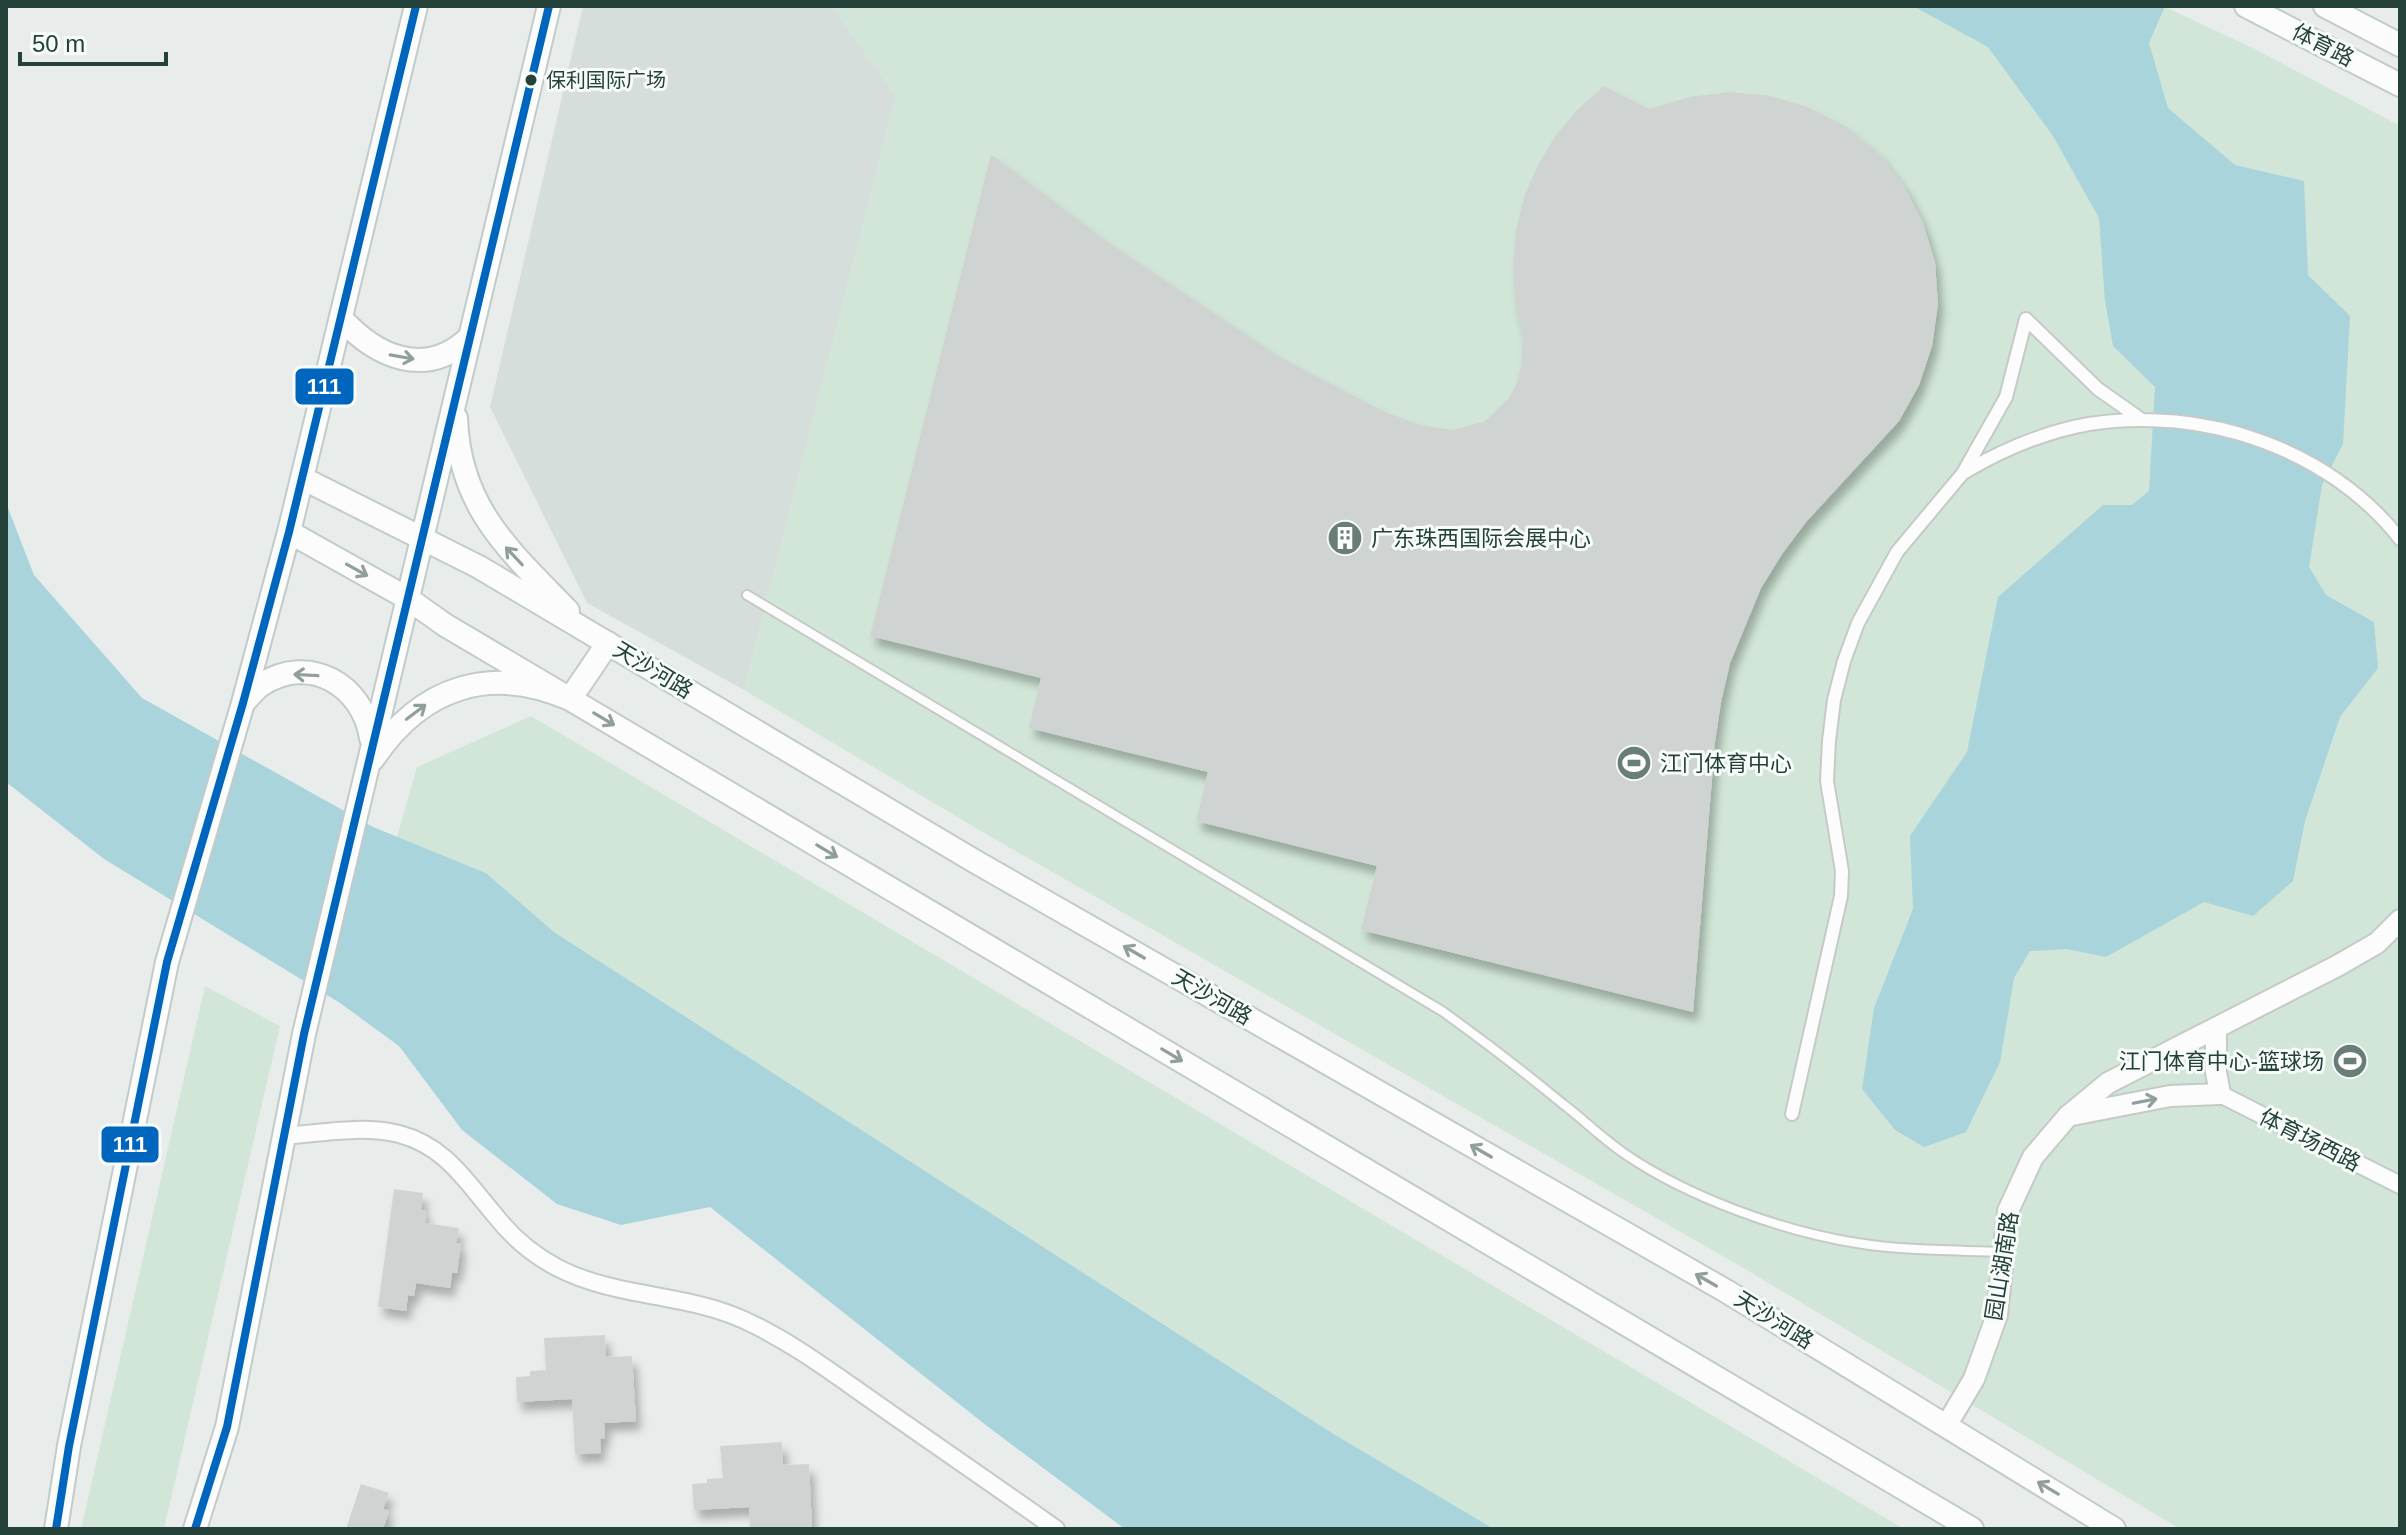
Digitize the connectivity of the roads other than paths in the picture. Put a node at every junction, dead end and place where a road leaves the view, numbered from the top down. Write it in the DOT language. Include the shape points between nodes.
graph roads {
  1 [pos="416,6"];
  2 [pos="549,6"];
  3 [pos="2246,6"];
  4 [pos="2325,6"];
  5 [pos="2400,45"];
  6 [pos="2400,85"];
  7 [pos="341,318"];
  8 [pos="469,338"];
  9 [pos="456,394"];
  10 [pos="2142,420"];
  11 [pos="1963,473"];
  12 [pos="302,478"];
  13 [pos="289,532"];
  14 [pos="421,538"];
  15 [pos="2400,539"];
  16 [pos="747,595"];
  17 [pos="407,598"];
  18 [pos="588,632"];
  19 [pos="608,643"];
  20 [pos="570,699"];
  21 [pos="243,703"];
  22 [pos="366,770"];
  23 [pos="2400,920"];
  24 [pos="2216,1028"];
  25 [pos="2220,1094"];
  26 [pos="1792,1114"];
  27 [pos="2068,1116"];
  28 [pos="284,1136"];
  29 [pos="2400,1185"];
  30 [pos="2003,1252"];
  31 [pos="1946,1426"];
  32 [pos="56,1529"];
  33 [pos="195,1529"];
  34 [pos="1056,1529"];
  35 [pos="1972,1529"];
  36 [pos="2114,1529"];
  1 -- 7 [label="main road"];
  2 -- 8 [label="main road"];
  3 -- 6 [label="main road, 体育路"];
  4 -- 5 [label="main road, 体育路"];
  7 -- 8 [label="main road, one-way" via="366,343 395,357 443,355"];
  7 -- 12 [label="main road"];
  8 -- 9 [label="main road"];
  9 -- 14 [label="main road"];
  18 -- 9 [label="main road, one-way" via="511,554 479,507 460,452"];
  10 -- 11 [label="street" via="2088,424 2036,438"];
  10 -- 11 [label="street" via="2098,389 2026,319 2006,397"];
  10 -- 15 [label="street" via="2223,429 2299,458 2334,478"];
  11 -- 26 [label="street" via="1897,552 1864,610 1844,661 1834,700 1827,781 1842,871 1841,896"];
  12 -- 13 [label="main road"];
  12 -- 14 [label="main road, 天沙河路"];
  13 -- 17 [label="main road, one-way"];
  13 -- 21 [label="main road"];
  14 -- 17 [label="main road"];
  14 -- 18 [label="main road, 天沙河路"];
  16 -- 30 [label="lane" via="1442,1011 1625,1154 1683,1186 1808,1233 1896,1248"];
  17 -- 20 [label="main road"];
  17 -- 22 [label="main road"];
  18 -- 19 [label="main road, 天沙河路"];
  19 -- 20 [label="main road"];
  31 -- 19 [label="main road, 天沙河路, one-way" via="1726,1291 990,870"];
  22 -- 20 [label="main road, one-way" via="398,726 418,709 466,686 520,683"];
  20 -- 35 [label="main road, one-way"];
  22 -- 21 [label="main road, one-way" via="372,745 368,719 355,697 335,681 311,673 285,674 261,685"];
  21 -- 32 [label="main road" via="167,962"];
  22 -- 28 [label="main road"];
  23 -- 24 [label="street, 园山湖南路" via="2377,943"];
  24 -- 25 [label="street"];
  24 -- 27 [label="street, 园山湖南路" via="2108,1083"];
  27 -- 25 [label="street, one-way" via="2170,1096"];
  25 -- 29 [label="street, 体育场西路"];
  27 -- 30 [label="street, 园山湖南路" via="2033,1157 2008,1211"];
  28 -- 33 [label="main road" via="227,1427"];
  28 -- 34 [label="street" via="374,1130 429,1146 456,1166 512,1235 545,1260 583,1279 714,1309 764,1329"];
  30 -- 31 [label="street, 园山湖南路" via="1997,1315 1974,1379"];
  36 -- 31 [label="main road, 天沙河路, one-way"];
}
